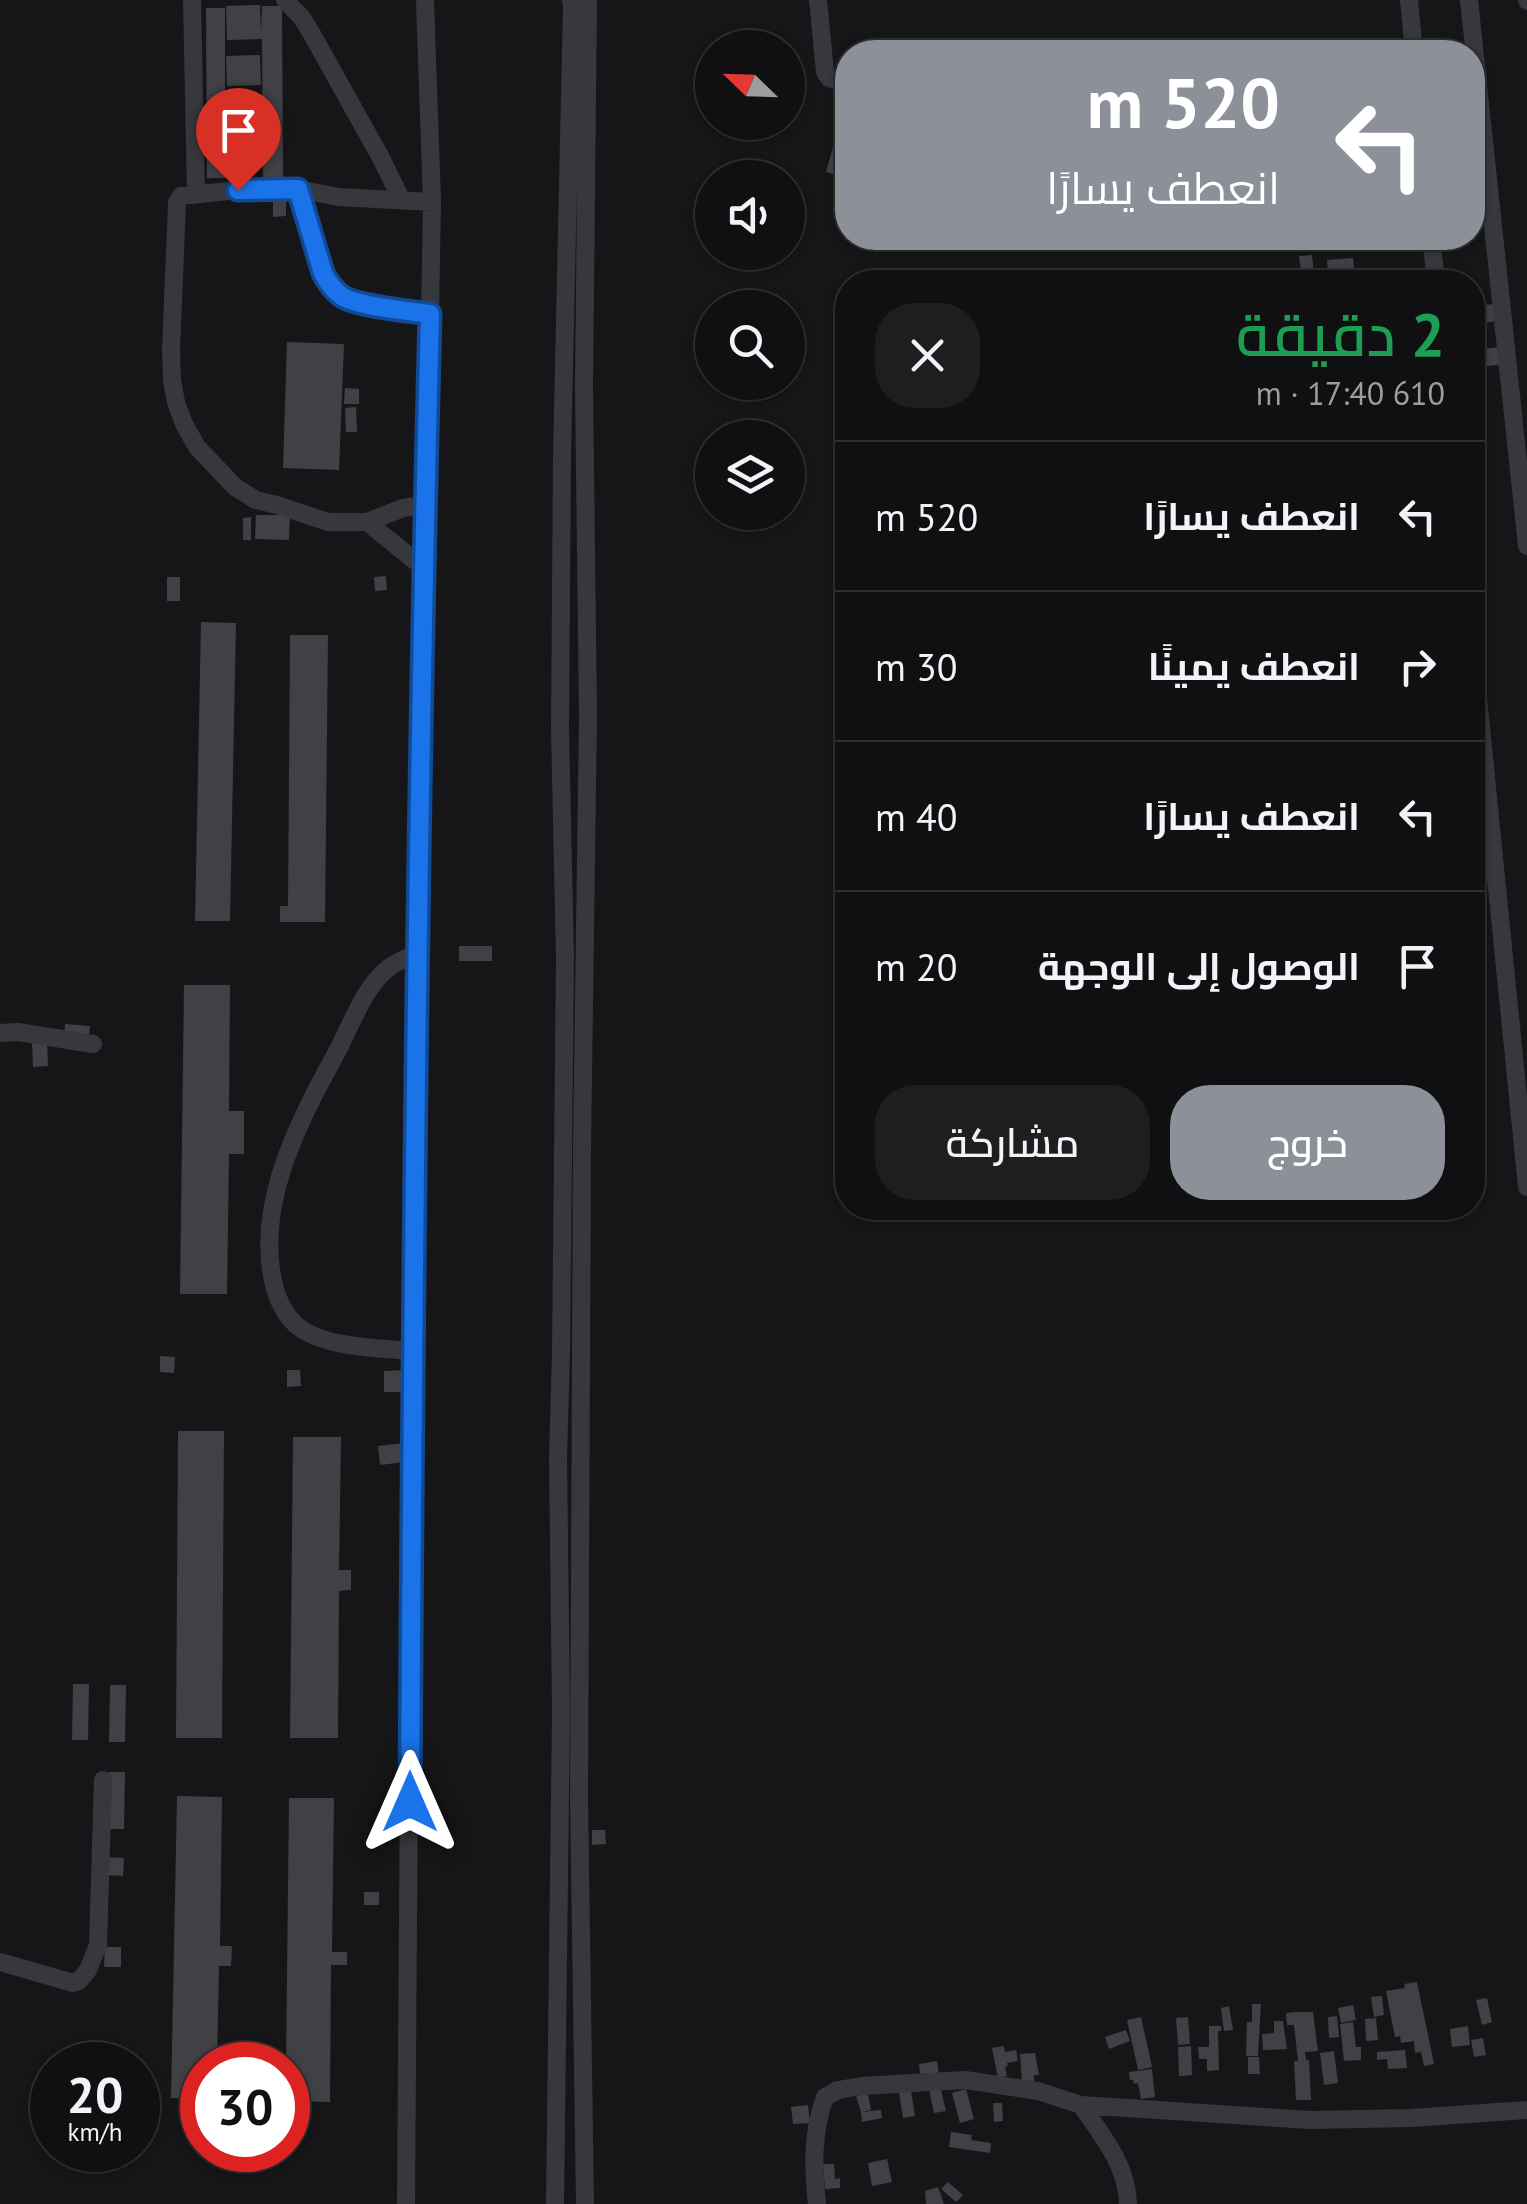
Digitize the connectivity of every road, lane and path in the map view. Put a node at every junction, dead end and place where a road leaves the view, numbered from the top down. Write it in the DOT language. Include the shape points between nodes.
graph roads {
  1 [pos="192,0"];
  2 [pos="285,0"];
  3 [pos="425,0"];
  4 [pos="570,0"];
  5 [pos="588,0"];
  6 [pos="818,0"];
  7 [pos="1409,0"];
  8 [pos="1469,0"];
  9 [pos="1413,40"];
  10 [pos="1473,40"];
  11 [pos="835,80"];
  12 [pos="1485,151"];
  13 [pos="298,189"];
  14 [pos="196,194"];
  15 [pos="401,200"];
  16 [pos="432,202"];
  17 [pos="430,314"];
  18 [pos="425,505"];
  19 [pos="367,522"];
  20 [pos="1527,546"];
  21 [pos="425,569"];
  22 [pos="1485,768"];
  23 [pos="419,952"];
  24 [pos="0,1033"];
  25 [pos="93,1044"];
  26 [pos="1527,1187"];
  27 [pos="412,1351"];
  28 [pos="102,1780"];
  29 [pos="0,1962"];
  30 [pos="1080,2105"];
  31 [pos="1527,2110"];
  32 [pos="406,2204"];
  33 [pos="555,2204"];
  34 [pos="585,2204"];
  35 [pos="816,2204"];
  36 [pos="1128,2204"];
  1 -- 14 [label="street"];
  2 -- 15 [label="street" via="313,36"];
  3 -- 16 [label="street"];
  4 -- 33 [label="street" via="560,690 565,977"];
  5 -- 34 [label="street" via="578,1797"];
  6 -- 11 [label="street" via="825,72"];
  7 -- 9 [label="street"];
  8 -- 10 [label="street"];
  12 -- 20 [label="street"];
  13 -- 14 [label="street"];
  13 -- 15 [label="street"];
  13 -- 17 [label="street" via="323,273 339,295"];
  14 -- 19 [label="street" via="177,202 171,352 184,424 218,471 256,500 328,522"];
  15 -- 16 [label="street"];
  16 -- 17 [label="street"];
  17 -- 18 [label="street"];
  18 -- 19 [label="street"];
  18 -- 21 [label="street"];
  19 -- 21 [label="street"];
  21 -- 23 [label="street"];
  22 -- 26 [label="street"];
  23 -- 27 [label="street"];
  23 -- 27 [label="street" via="387,968 370,988 326,1070 284,1166 268,1247 274,1286 298,1328 320,1339"];
  24 -- 25 [label="street"];
  27 -- 32 [label="street"];
  28 -- 29 [label="street" via="98,1944 88,1970 73,1983"];
  30 -- 31 [label="street" via="1310,2120"];
  30 -- 35 [label="street" via="1038,2090 965,2080 838,2090 825,2097 817,2121"];
  30 -- 36 [label="street" via="1116,2156"];
}
